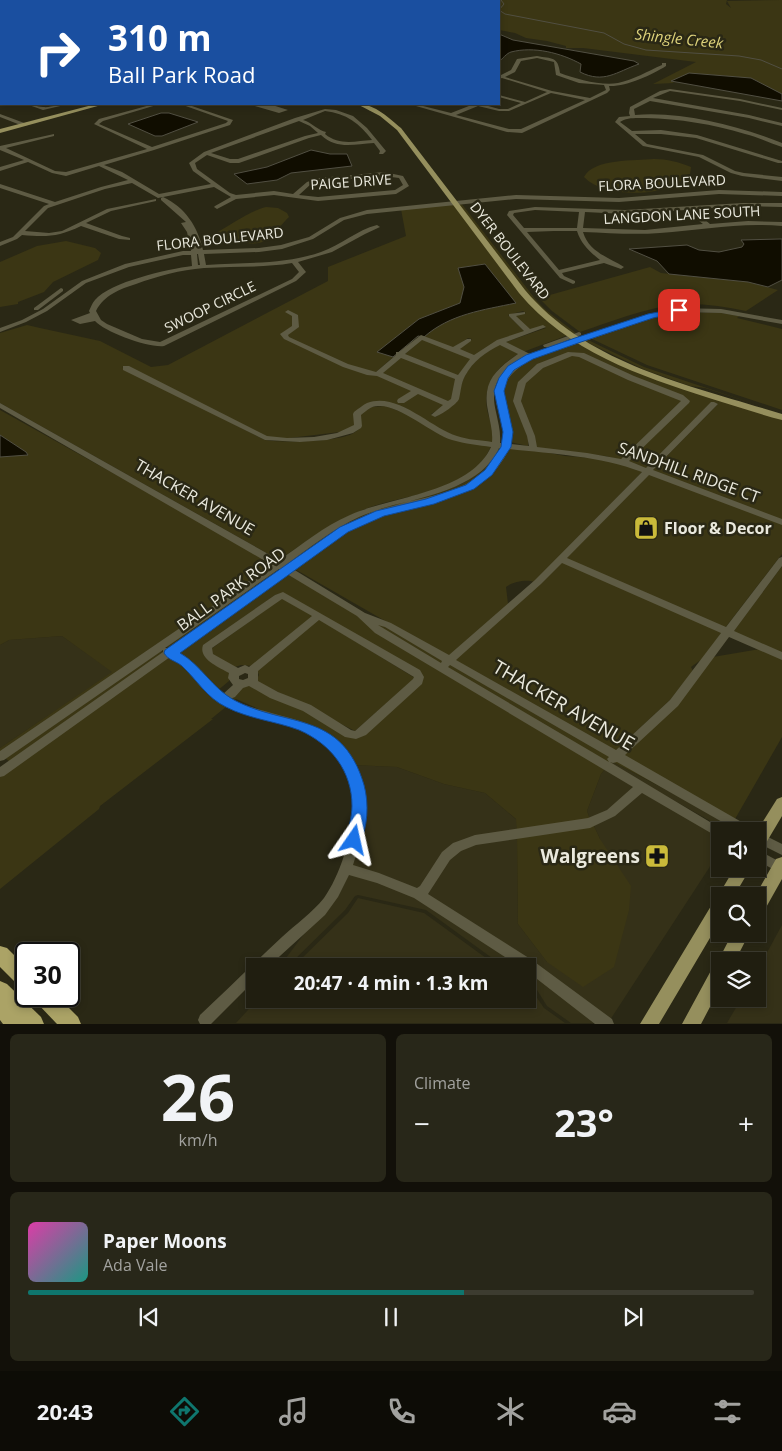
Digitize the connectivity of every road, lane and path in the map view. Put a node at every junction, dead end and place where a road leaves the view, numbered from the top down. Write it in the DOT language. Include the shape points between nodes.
graph roads {
  1 [pos="664,64"];
  2 [pos="500,78"];
  3 [pos="606,85"];
  4 [pos="551,92"];
  5 [pos="500,96"];
  6 [pos="591,99"];
  7 [pos="649,99"];
  8 [pos="525,103"];
  9 [pos="31,105"];
  10 [pos="62,105"];
  11 [pos="87,105"];
  12 [pos="98,105"];
  13 [pos="154,105"];
  14 [pos="185,105"];
  15 [pos="278,105"];
  16 [pos="362,105"];
  17 [pos="370,105"];
  18 [pos="414,105"];
  19 [pos="475,105"];
  20 [pos="483,105"];
  21 [pos="265,106"];
  22 [pos="274,106"];
  23 [pos="782,109"];
  24 [pos="0,115"];
  25 [pos="450,115"];
  26 [pos="633,117"];
  27 [pos="0,119"];
  28 [pos="297,119"];
  29 [pos="19,124"];
  30 [pos="782,125"];
  31 [pos="0,130"];
  32 [pos="324,133"];
  33 [pos="630,133"];
  34 [pos="52,135"];
  35 [pos="376,140"];
  36 [pos="782,145"];
  37 [pos="1,148"];
  38 [pos="413,148"];
  39 [pos="152,149"];
  40 [pos="423,152"];
  41 [pos="206,153"];
  42 [pos="381,154"];
  43 [pos="29,160"];
  44 [pos="781,161"];
  45 [pos="99,166"];
  46 [pos="0,169"];
  47 [pos="771,178"];
  48 [pos="782,179"];
  49 [pos="130,181"];
  50 [pos="215,185"];
  51 [pos="0,186"];
  52 [pos="782,192"];
  53 [pos="294,196"];
  54 [pos="235,197"];
  55 [pos="158,198"];
  56 [pos="675,198"];
  57 [pos="458,201"];
  58 [pos="55,204"];
  59 [pos="782,205"];
  60 [pos="217,207"];
  61 [pos="687,208"];
  62 [pos="582,211"];
  63 [pos="82,224"];
  64 [pos="782,224"];
  65 [pos="709,226"];
  66 [pos="377,227"];
  67 [pos="523,230"];
  68 [pos="580,230"];
  69 [pos="21,233"];
  70 [pos="128,239"];
  71 [pos="0,244"];
  72 [pos="197,250"];
  73 [pos="294,260"];
  74 [pos="603,261"];
  75 [pos="199,263"];
  76 [pos="621,267"];
  77 [pos="559,272"];
  78 [pos="572,282"];
  79 [pos="693,307"];
  80 [pos="288,312"];
  81 [pos="523,312"];
  82 [pos="782,318"];
  83 [pos="782,322"];
  84 [pos="0,325"];
  85 [pos="543,328"];
  86 [pos="0,330"];
  87 [pos="528,332"];
  88 [pos="579,337"];
  89 [pos="469,340"];
  90 [pos="500,342"];
  91 [pos="454,350"];
  92 [pos="399,354"];
  93 [pos="526,356"];
  94 [pos="475,358"];
  95 [pos="126,368"];
  96 [pos="378,374"];
  97 [pos="459,378"];
  98 [pos="689,387"];
  99 [pos="417,391"];
  100 [pos="401,401"];
  101 [pos="714,404"];
  102 [pos="450,405"];
  103 [pos="0,406"];
  104 [pos="782,411"];
  105 [pos="435,415"];
  106 [pos="782,417"];
  107 [pos="495,445"];
  108 [pos="506,447"];
  109 [pos="533,449"];
  110 [pos="623,462"];
  111 [pos="648,471"];
  112 [pos="782,522"];
  113 [pos="561,559"];
  114 [pos="782,560"];
  115 [pos="282,566"];
  116 [pos="318,616"];
  117 [pos="727,632"];
  118 [pos="160,646"];
  119 [pos="170,653"];
  120 [pos="782,656"];
  121 [pos="445,664"];
  122 [pos="243,678"];
  123 [pos="223,698"];
  124 [pos="537,711"];
  125 [pos="528,719"];
  126 [pos="616,756"];
  127 [pos="2,764"];
  128 [pos="607,766"];
  129 [pos="642,786"];
  130 [pos="782,803"];
  131 [pos="730,822"];
  132 [pos="766,824"];
  133 [pos="711,828"];
  134 [pos="766,842"];
  135 [pos="782,850"];
  136 [pos="766,859"];
  137 [pos="781,867"];
  138 [pos="347,869"];
  139 [pos="766,892"];
  140 [pos="418,894"];
  141 [pos="711,921"];
  142 [pos="0,954"];
  143 [pos="269,958"];
  144 [pos="15,969"];
  145 [pos="246,980"];
  146 [pos="711,987"];
  147 [pos="0,990"];
  148 [pos="0,1004"];
  149 [pos="54,1007"];
  150 [pos="56,1007"];
  151 [pos="205,1020"];
  152 [pos="15,1024"];
  153 [pos="34,1024"];
  154 [pos="71,1024"];
  155 [pos="82,1024"];
  156 [pos="607,1024"];
  157 [pos="649,1024"];
  158 [pos="691,1024"];
  1 -- 3 [label="street" via="627,82"];
  2 -- 3 [label="street" via="513,71 519,60 537,57 555,61 556,71 563,77"];
  2 -- 4 [label="street"];
  3 -- 6 [label="street" via="607,91"];
  4 -- 6 [label="street"];
  4 -- 8 [label="street"];
  5 -- 8 [label="street"];
  6 -- 25 [label="street" via="522,131 509,131"];
  7 -- 23 [label="street" via="665,91 677,90"];
  7 -- 26 [label="street" via="632,108 630,113"];
  7 -- 30 [label="street"];
  8 -- 20 [label="street" via="506,110"];
  9 -- 10 [label="street" via="43,109"];
  11 -- 29 [label="main road"];
  12 -- 29 [label="main road"];
  13 -- 39 [label="street" via="96,124"];
  14 -- 39 [label="street" via="231,120 228,124"];
  15 -- 22 [label="street"];
  16 -- 38 [label="main road, DYER BOULEVARD" via="394,124"];
  17 -- 40 [label="main road, DYER BOULEVARD" via="401,124"];
  18 -- 25 [label="street"];
  19 -- 25 [label="street"];
  21 -- 22 [label="street"];
  21 -- 22 [label="street" via="279,112 286,110"];
  24 -- 29 [label="street"];
  26 -- 33 [label="street" via="621,118 617,122"];
  26 -- 36 [label="street" via="714,125"];
  27 -- 29 [label="street"];
  28 -- 32 [label="street"];
  28 -- 35 [label="street" via="319,111 339,111 361,123"];
  28 -- 41 [label="street"];
  29 -- 31 [label="main road"];
  32 -- 35 [label="street" via="336,143"];
  32 -- 41 [label="street" via="239,161"];
  33 -- 44 [label="street" via="661,132 697,137"];
  33 -- 47 [label="street" via="645,144 701,156 733,172"];
  34 -- 37 [label="street"];
  35 -- 42 [label="street" via="383,151"];
  37 -- 43 [label="street"];
  38 -- 40 [label="main road"];
  38 -- 57 [label="main road, DYER BOULEVARD"];
  39 -- 45 [label="street"];
  40 -- 57 [label="main road, DYER BOULEVARD"];
  41 -- 50 [label="street" via="195,160 193,167"];
  43 -- 45 [label="street" via="59,174"];
  43 -- 46 [label="street"];
  44 -- 47 [label="street"];
  45 -- 49 [label="street"];
  47 -- 48 [label="street"];
  49 -- 55 [label="street"];
  49 -- 58 [label="street"];
  50 -- 54 [label="street"];
  50 -- 55 [label="street"];
  51 -- 58 [label="street"];
  52 -- 56 [label="street, FLORA BOULEVARD" via="728,192"];
  53 -- 53 [label="street, PAIGE DRIVE" via="314,181 384,174 401,177 406,186 396,192 327,199"];
  53 -- 54 [label="street, PAIGE DRIVE" via="274,193"];
  54 -- 60 [label="street"];
  55 -- 63 [label="street" via="109,210"];
  55 -- 72 [label="street" via="181,217 195,238"];
  56 -- 57 [label="street, FLORA BOULEVARD" via="521,197"];
  56 -- 61 [label="street"];
  57 -- 72 [label="street, FLORA BOULEVARD" via="354,211 277,244"];
  57 -- 88 [label="main road, DYER BOULEVARD" via="538,299"];
  58 -- 69 [label="street" via="43,209"];
  59 -- 61 [label="street"];
  61 -- 62 [label="street"];
  61 -- 65 [label="street"];
  62 -- 67 [label="street" via="512,211 510,215"];
  62 -- 68 [label="street"];
  63 -- 69 [label="street" via="57,234"];
  63 -- 70 [label="street"];
  64 -- 65 [label="street, LANGDON LANE SOUTH"];
  65 -- 68 [label="street, LANGDON LANE SOUTH" via="645,232"];
  66 -- 73 [label="street, SWOOP CIRCLE" via="361,232 330,250"];
  67 -- 68 [label="street, LANGDON LANE SOUTH"];
  67 -- 77 [label="street"];
  68 -- 74 [label="street" via="582,238"];
  69 -- 71 [label="street"];
  72 -- 75 [label="street"];
  72 -- 84 [label="street, FLORA BOULEVARD" via="152,254 101,269 73,282 27,314"];
  72 -- 86 [label="street, FLORA BOULEVARD" via="146,259 103,273 77,286 34,316"];
  73 -- 75 [label="street, SWOOP CIRCLE" via="254,266"];
  73 -- 75 [label="street, SWOOP CIRCLE" via="302,270 301,276 169,342 144,343 95,317 93,310 99,300 121,287"];
  74 -- 76 [label="street"];
  74 -- 77 [label="street"];
  77 -- 78 [label="street"];
  79 -- 82 [label="street" via="722,307"];
  79 -- 83 [label="street"];
  79 -- 88 [label="street" via="634,318"];
  80 -- 96 [label="street" via="295,315 296,327 284,334 286,338 358,369"];
  81 -- 87 [label="street" via="511,315"];
  85 -- 87 [label="street"];
  87 -- 90 [label="street"];
  88 -- 93 [label="street"];
  88 -- 98 [label="main road, DYER BOULEVARD" via="620,362"];
  88 -- 104 [label="main road, DYER BOULEVARD" via="645,366"];
  89 -- 91 [label="street"];
  90 -- 93 [label="street"];
  90 -- 94 [label="street"];
  91 -- 92 [label="street" via="421,337"];
  91 -- 94 [label="street"];
  92 -- 96 [label="street"];
  92 -- 97 [label="street"];
  93 -- 107 [label="street" via="508,362 493,379 490,410 496,426"];
  93 -- 108 [label="street" via="503,378 499,391 508,432"];
  94 -- 97 [label="street"];
  95 -- 107 [label="street, SANDHILL RIDGE CT" via="265,438 281,441 351,433 358,426 357,414 379,403 413,415 454,438"];
  96 -- 99 [label="street"];
  97 -- 102 [label="street" via="455,400"];
  98 -- 104 [label="main road" via="767,410"];
  98 -- 106 [label="main road, DYER BOULEVARD"];
  99 -- 100 [label="street"];
  99 -- 102 [label="street"];
  101 -- 111 [label="street"];
  102 -- 105 [label="street"];
  103 -- 115 [label="street, THACKER AVENUE"];
  107 -- 108 [label="street, SANDHILL RIDGE CT"];
  107 -- 115 [label="street, BALL PARK ROAD" via="490,459 456,484 362,512 338,524"];
  108 -- 109 [label="street, SANDHILL RIDGE CT"];
  108 -- 115 [label="street, BALL PARK ROAD" via="489,472 470,487 371,517 344,529"];
  109 -- 110 [label="street, SANDHILL RIDGE CT"];
  109 -- 110 [label="street" via="517,400 522,382 540,366 571,354 580,355 686,401"];
  110 -- 111 [label="street, SANDHILL RIDGE CT"];
  111 -- 112 [label="street, SANDHILL RIDGE CT"];
  111 -- 113 [label="street"];
  113 -- 117 [label="street"];
  113 -- 121 [label="street"];
  114 -- 117 [label="street"];
  115 -- 118 [label="street, BALL PARK ROAD"];
  115 -- 119 [label="street, BALL PARK ROAD"];
  115 -- 121 [label="street, THACKER AVENUE" via="360,614 388,625"];
  116 -- 122 [label="street"];
  116 -- 122 [label="street" via="283,595 207,647 209,656"];
  116 -- 122 [label="street" via="416,673 418,681 362,732 349,734 308,708"];
  117 -- 120 [label="street"];
  117 -- 126 [label="street" via="674,702"];
  118 -- 119 [label="street"];
  118 -- 127 [label="street, BALL PARK ROAD"];
  119 -- 123 [label="street" via="186,663 210,690"];
  119 -- 127 [label="street, BALL PARK ROAD"];
  121 -- 124 [label="street, THACKER AVENUE"];
  121 -- 125 [label="street, THACKER AVENUE"];
  122 -- 123 [label="street" via="231,694"];
  123 -- 138 [label="street" via="250,712 308,728 322,736 345,758 353,772 360,808"];
  124 -- 125 [label="street"];
  124 -- 126 [label="street, THACKER AVENUE"];
  125 -- 128 [label="street, THACKER AVENUE"];
  126 -- 128 [label="street"];
  126 -- 131 [label="street, THACKER AVENUE"];
  128 -- 129 [label="street, THACKER AVENUE"];
  129 -- 133 [label="street, THACKER AVENUE"];
  129 -- 140 [label="street" via="611,813 590,823 475,840 457,847 446,856"];
  130 -- 132 [label="main road"];
  134 -- 135 [label="street, THACKER AVENUE"];
  136 -- 137 [label="street"];
  137 -- 139 [label="main road"];
  138 -- 140 [label="street"];
  138 -- 143 [label="street" via="325,906"];
  140 -- 156 [label="street" via="527,964"];
  141 -- 157 [label="main road"];
  142 -- 144 [label="highway"];
  145 -- 151 [label="street"];
  146 -- 158 [label="main road"];
  147 -- 153 [label="highway"];
  148 -- 152 [label="highway"];
  149 -- 154 [label="highway"];
  150 -- 155 [label="highway"];
}
